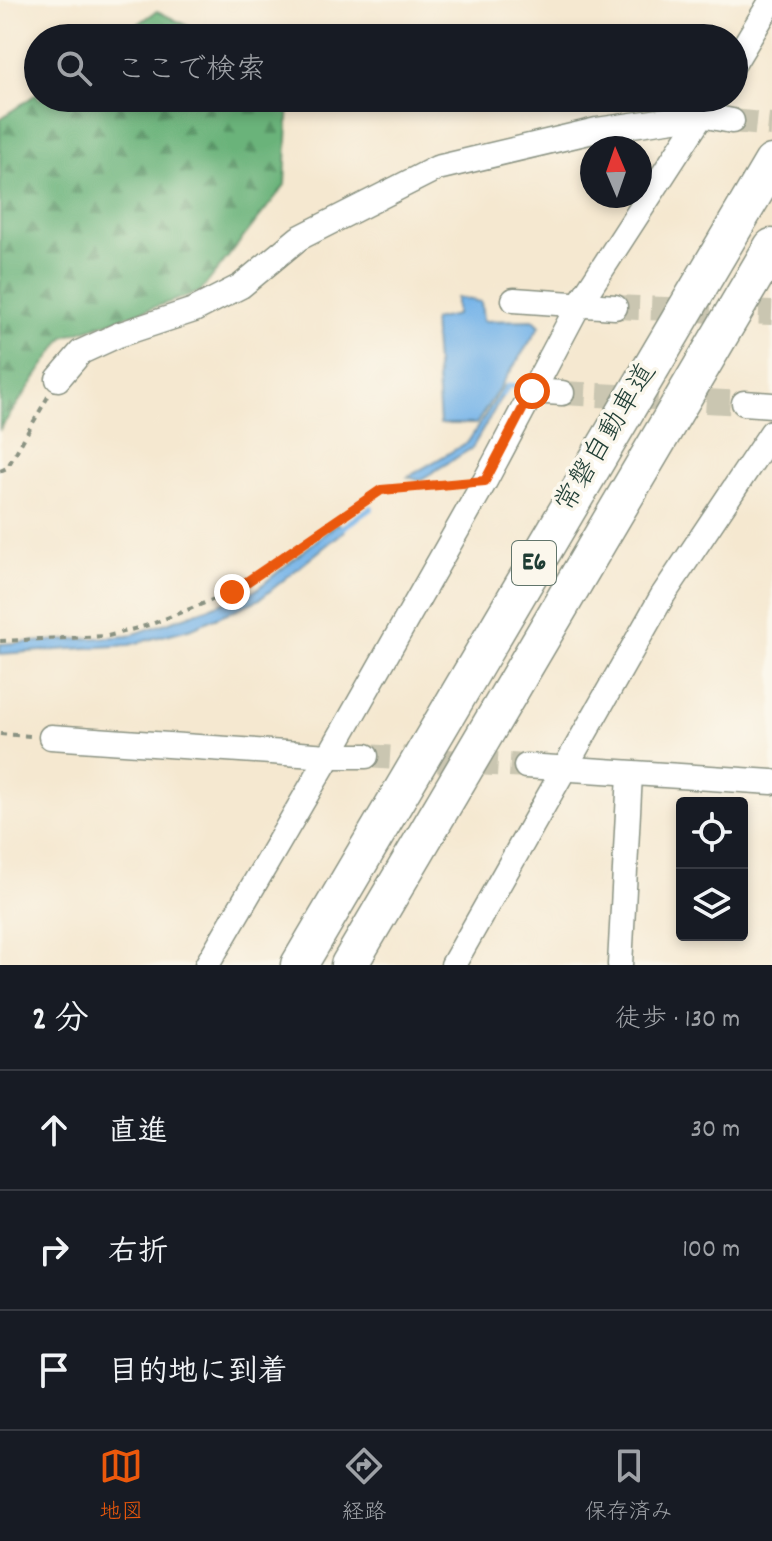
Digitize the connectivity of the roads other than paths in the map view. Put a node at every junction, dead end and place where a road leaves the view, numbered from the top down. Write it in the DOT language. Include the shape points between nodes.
graph roads {
  1 [pos="772,0"];
  2 [pos="748,40"];
  3 [pos="684,112"];
  4 [pos="705,112"];
  5 [pos="717,112"];
  6 [pos="732,121"];
  7 [pos="772,163"];
  8 [pos="772,247"];
  9 [pos="514,300"];
  10 [pos="578,306"];
  11 [pos="615,307"];
  12 [pos="58,379"];
  13 [pos="532,391"];
  14 [pos="562,393"];
  15 [pos="744,403"];
  16 [pos="772,405"];
  17 [pos="772,432"];
  18 [pos="51,737"];
  19 [pos="329,756"];
  20 [pos="366,756"];
  21 [pos="526,766"];
  22 [pos="562,769"];
  23 [pos="630,774"];
  24 [pos="456,781"];
  25 [pos="772,782"];
  26 [pos="207,965"];
  27 [pos="299,965"];
  28 [pos="349,965"];
  29 [pos="369,965"];
  30 [pos="453,965"];
  31 [pos="620,965"];
  1 -- 2 [label="street"];
  3 -- 12 [label="street" via="437,168 299,238 241,286 194,310 81,352"];
  4 -- 10 [label="street"];
  5 -- 6 [label="street"];
  7 -- 27 [label="highway, 常磐自動車道 / E6"];
  8 -- 24 [label="highway, 常磐自動車道 / E6"];
  9 -- 10 [label="street"];
  10 -- 11 [label="street"];
  10 -- 13 [label="street"];
  13 -- 14 [label="street"];
  13 -- 19 [label="street"];
  15 -- 16 [label="street"];
  17 -- 22 [label="street" via="663,595"];
  18 -- 19 [label="street"];
  19 -- 20 [label="street"];
  19 -- 26 [label="street"];
  21 -- 22 [label="street"];
  22 -- 23 [label="street"];
  22 -- 30 [label="street"];
  23 -- 25 [label="street"];
  23 -- 31 [label="street"];
  24 -- 28 [label="highway, 常磐自動車道 / E6"];
  24 -- 29 [label="highway"];
}
